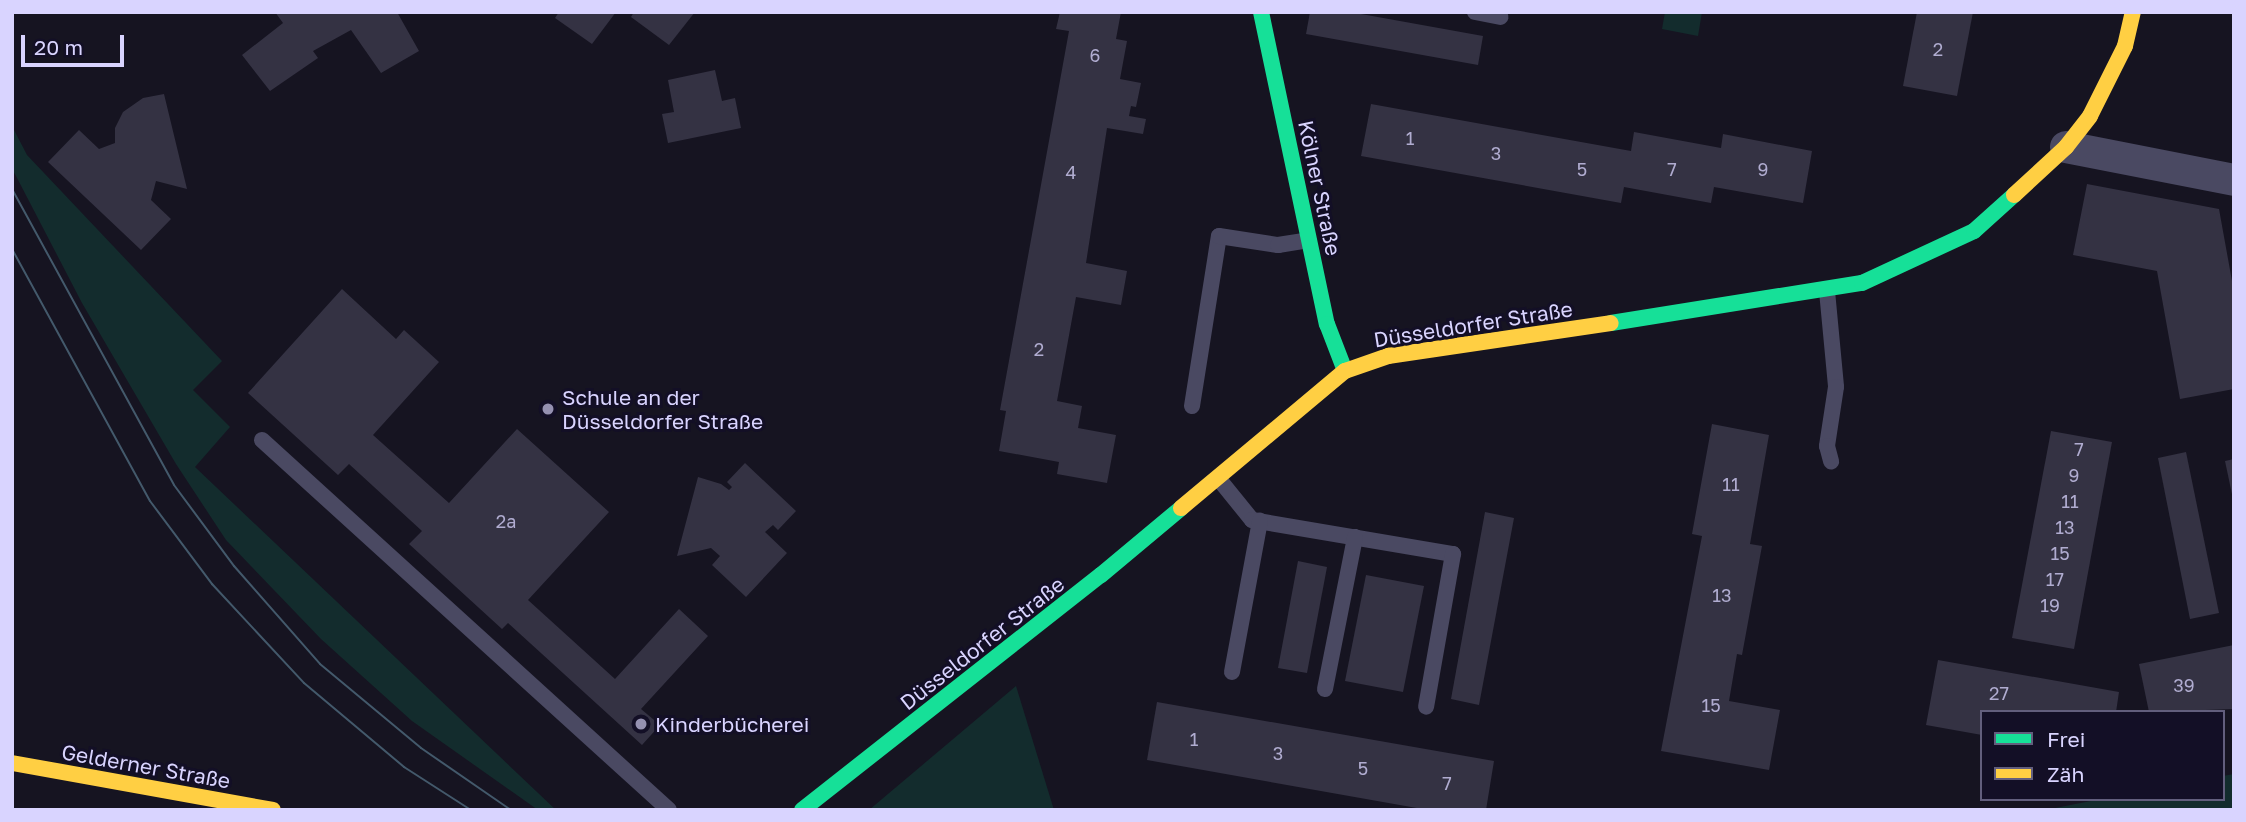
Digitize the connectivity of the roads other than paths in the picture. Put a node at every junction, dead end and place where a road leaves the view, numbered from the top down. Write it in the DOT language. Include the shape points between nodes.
graph roads {
  1 [pos="1261,12"];
  2 [pos="1475,12"];
  3 [pos="2133,12"];
  4 [pos="1501,17"];
  5 [pos="2066,147"];
  6 [pos="2234,180"];
  7 [pos="1309,240"];
  8 [pos="1827,291"];
  9 [pos="1345,371"];
  10 [pos="1192,406"];
  11 [pos="262,440"];
  12 [pos="1831,461"];
  13 [pos="1218,478"];
  14 [pos="1260,521"];
  15 [pos="1355,537"];
  16 [pos="1232,672"];
  17 [pos="1325,689"];
  18 [pos="1426,707"];
  19 [pos="12,763"];
  20 [pos="273,810"];
  21 [pos="669,810"];
  22 [pos="802,810"];
  1 -- 7 [label="street, Kölner Straße"];
  2 -- 4 [label="lane"];
  3 -- 5 [label="street, Düsseldorfer Straße" via="2124,47 2096,104"];
  5 -- 6 [label="street"];
  5 -- 8 [label="street, Düsseldorfer Straße" via="1974,231 1862,283"];
  7 -- 9 [label="street, Kölner Straße" via="1327,324"];
  7 -- 10 [label="lane" via="1278,245 1219,236"];
  8 -- 9 [label="street, Düsseldorfer Straße" via="1388,356"];
  8 -- 12 [label="lane" via="1836,387 1827,446"];
  9 -- 13 [label="street, Düsseldorfer Straße"];
  11 -- 21 [label="lane"];
  13 -- 14 [label="lane" via="1252,520"];
  13 -- 22 [label="street, Düsseldorfer Straße"];
  14 -- 15 [label="lane"];
  14 -- 16 [label="lane"];
  15 -- 17 [label="lane"];
  15 -- 18 [label="lane" via="1453,554"];
  19 -- 20 [label="street, Gelderner Straße"];
}
